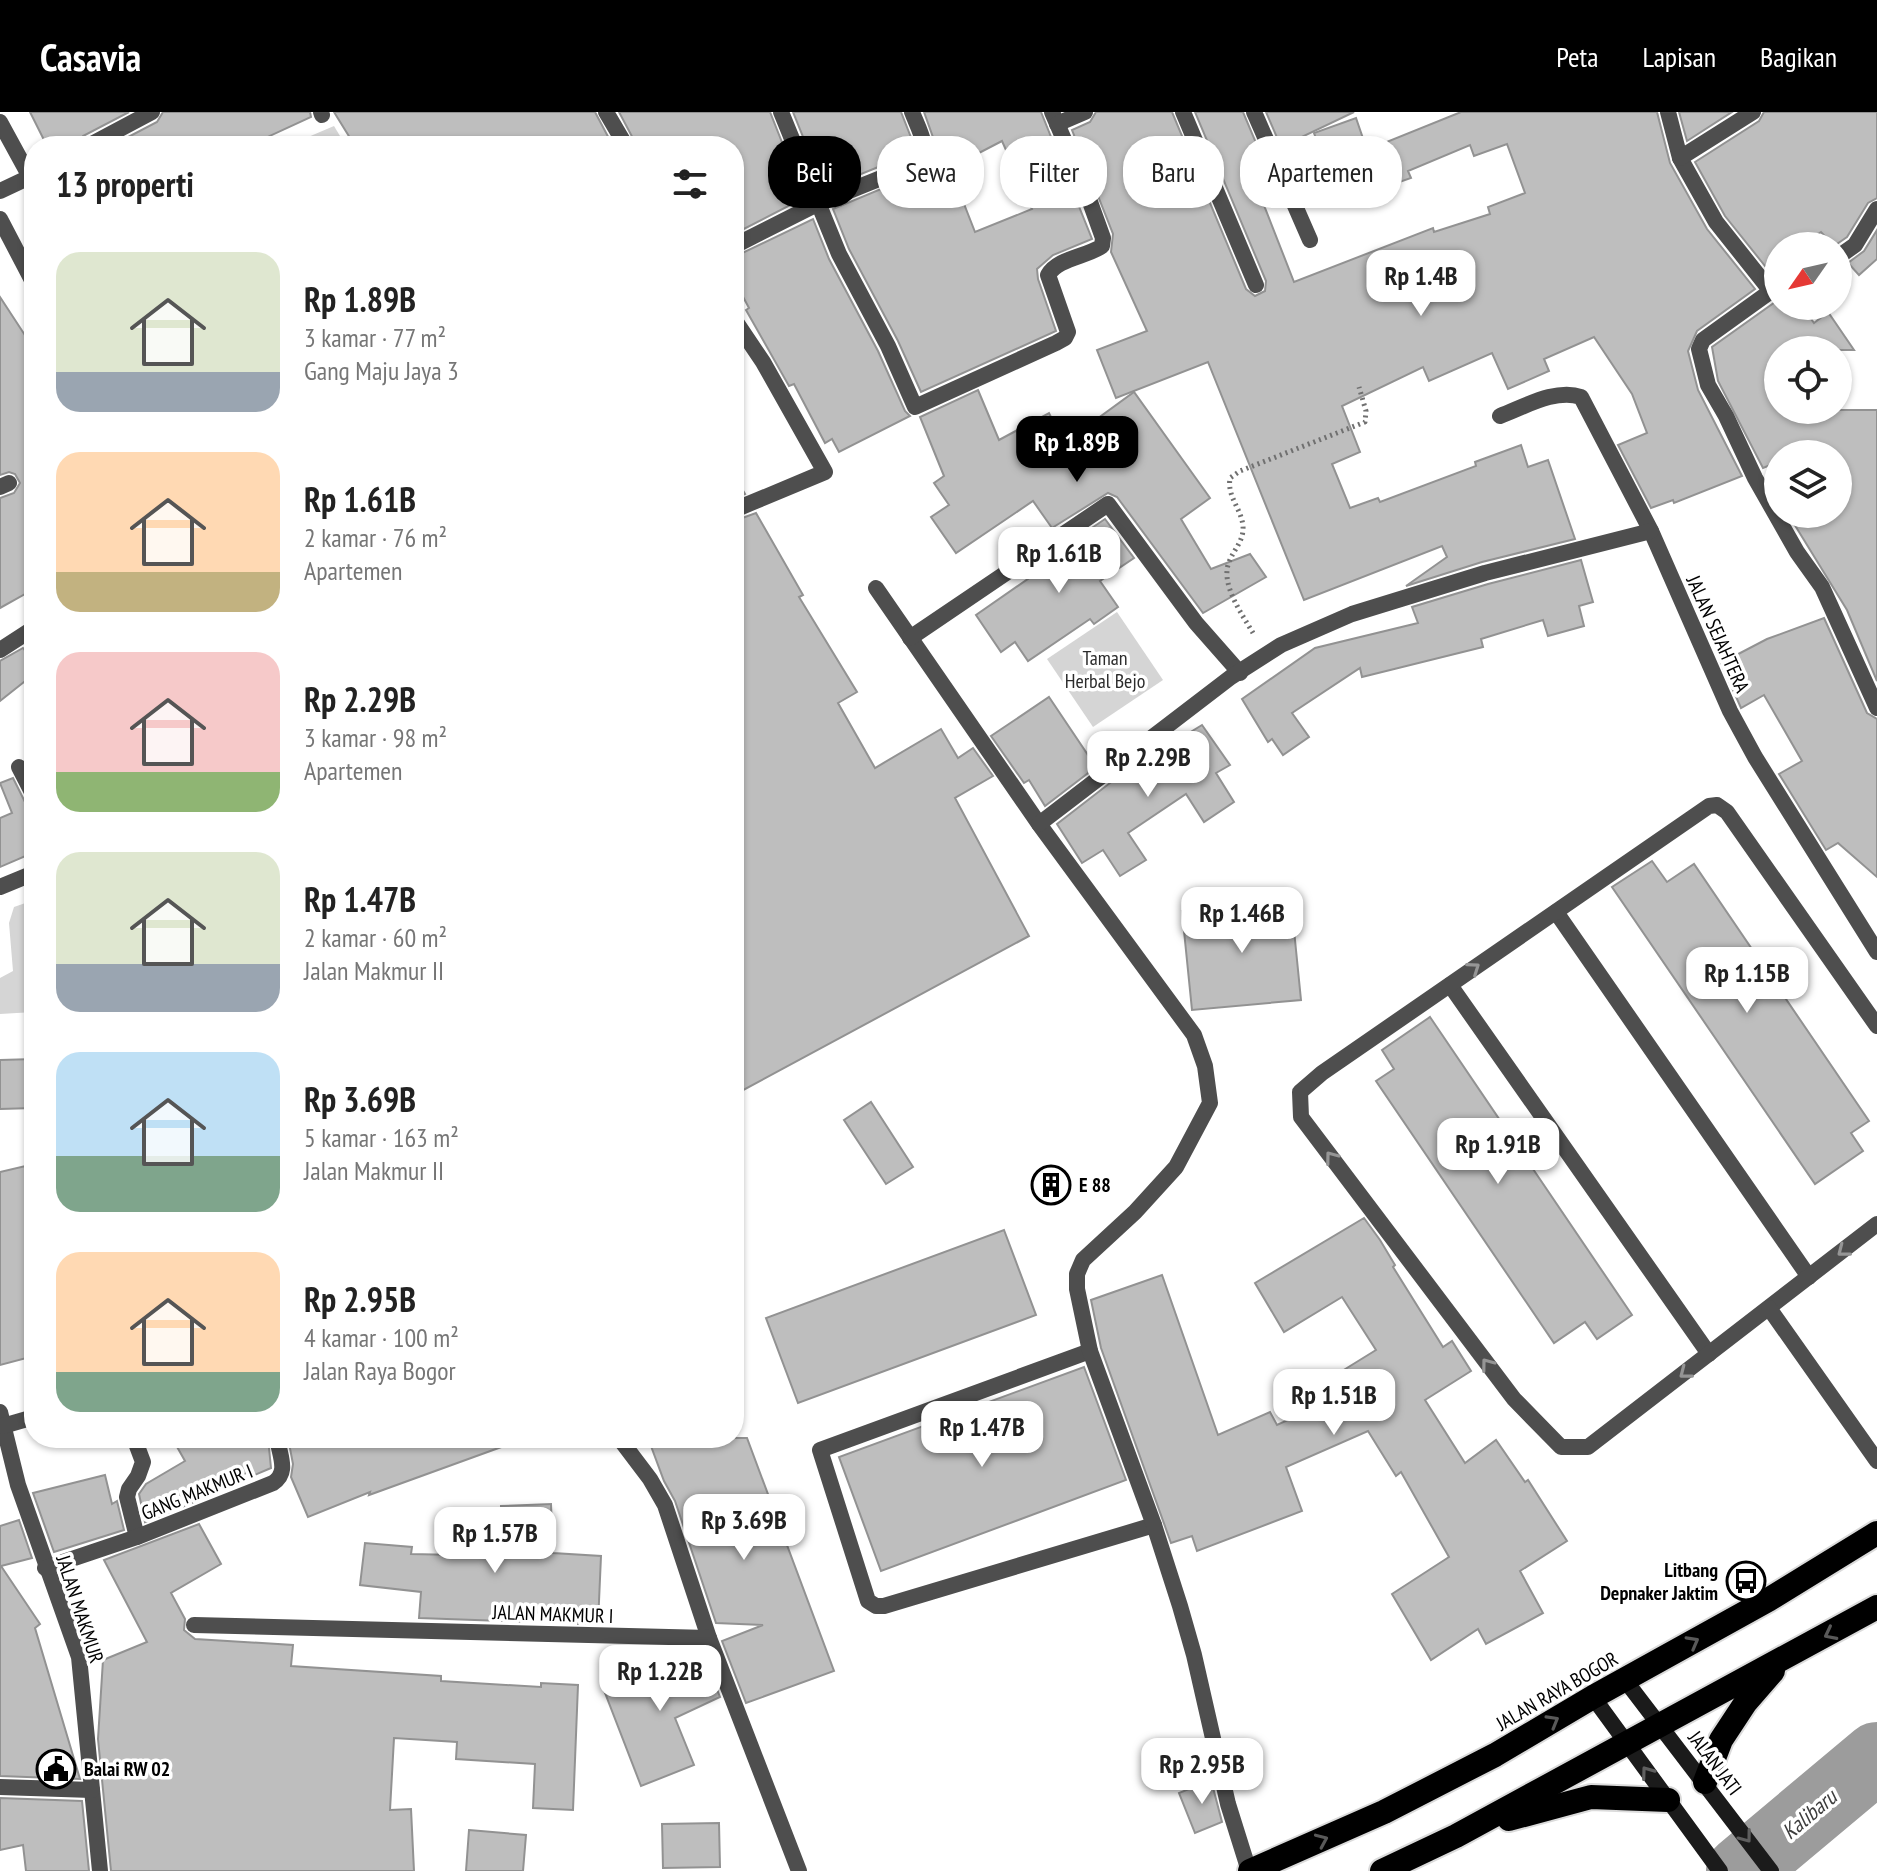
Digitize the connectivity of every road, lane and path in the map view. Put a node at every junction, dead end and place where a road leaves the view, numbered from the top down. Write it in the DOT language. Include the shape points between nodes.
graph roads {
  1 [pos="152,112"];
  2 [pos="781,112"];
  3 [pos="912,112"];
  4 [pos="1085,112"];
  5 [pos="1183,112"];
  6 [pos="1254,112"];
  7 [pos="1668,112"];
  8 [pos="1753,112"];
  9 [pos="612,114"];
  10 [pos="1054,118"];
  11 [pos="0,122"];
  12 [pos="107,136"];
  13 [pos="622,136"];
  14 [pos="791,136"];
  15 [pos="1680,158"];
  16 [pos="24,162"];
  17 [pos="24,180"];
  18 [pos="861,186"];
  19 [pos="0,191"];
  20 [pos="809,208"];
  21 [pos="821,208"];
  22 [pos="1877,209"];
  23 [pos="0,219"];
  24 [pos="1310,240"];
  25 [pos="744,241"];
  26 [pos="1852,247"];
  27 [pos="24,265"];
  28 [pos="1764,277"];
  29 [pos="1256,285"];
  30 [pos="1764,295"];
  31 [pos="744,334"];
  32 [pos="1359,387"];
  33 [pos="1500,416"];
  34 [pos="744,506"];
  35 [pos="1651,531"];
  36 [pos="876,588"];
  37 [pos="24,634"];
  38 [pos="910,638"];
  39 [pos="0,650"];
  40 [pos="1264,655"];
  41 [pos="1240,673"];
  42 [pos="1877,708"];
  43 [pos="19,767"];
  44 [pos="24,777"];
  45 [pos="1039,824"];
  46 [pos="24,877"];
  47 [pos="0,887"];
  48 [pos="1556,912"];
  49 [pos="1877,952"];
  50 [pos="1450,985"];
  51 [pos="1877,1026"];
  52 [pos="1877,1224"];
  53 [pos="1809,1277"];
  54 [pos="1769,1308"];
  55 [pos="1090,1351"];
  56 [pos="1709,1354"];
  57 [pos="24,1418"];
  58 [pos="2,1419"];
  59 [pos="138,1448"];
  60 [pos="279,1448"];
  61 [pos="628,1448"];
  62 [pos="1877,1461"];
  63 [pos="1154,1525"];
  64 [pos="1877,1533"];
  65 [pos="137,1537"];
  66 [pos="45,1568"];
  67 [pos="1877,1607"];
  68 [pos="194,1625"];
  69 [pos="709,1638"];
  70 [pos="1782,1660"];
  71 [pos="1625,1680"];
  72 [pos="1593,1697"];
  73 [pos="1661,1725"];
  74 [pos="1627,1744"];
  75 [pos="1705,1782"];
  76 [pos="0,1787"];
  77 [pos="92,1790"];
  78 [pos="1673,1808"];
  79 [pos="1456,1836"];
  80 [pos="100,1871"];
  81 [pos="799,1871"];
  82 [pos="1250,1871"];
  83 [pos="1382,1871"];
  84 [pos="1720,1871"];
  85 [pos="1771,1871"];
  1 -- 12 [label="street"];
  2 -- 14 [label="street"];
  3 -- 18 [label="street" via="925,157"];
  4 -- 10 [label="street"];
  5 -- 29 [label="street"];
  6 -- 24 [label="street"];
  7 -- 15 [label="street"];
  8 -- 15 [label="street"];
  9 -- 13 [label="street"];
  10 -- 21 [label="street" via="1103,238 1102,246 1053,267 1048,275 1068,332 1065,338 915,407"];
  11 -- 16 [label="street"];
  15 -- 28 [label="street" via="1716,222"];
  17 -- 19 [label="street"];
  20 -- 25 [label="street"];
  22 -- 26 [label="street"];
  23 -- 27 [label="street"];
  30 -- 42 [label="street" via="1703,340 1699,349 1708,385 1755,478 1822,587"];
  31 -- 34 [label="street" via="825,472"];
  32 -- 40 [label="path" via="1365,422 1230,478 1229,492 1242,517 1243,534 1227,566 1227,578"];
  33 -- 35 [label="street, JALAN SEJAHTERA" via="1555,396 1581,397"];
  35 -- 40 [label="street" via="1352,614"];
  35 -- 49 [label="street, JALAN SEJAHTERA" via="1736,723"];
  36 -- 38 [label="street"];
  37 -- 39 [label="street"];
  38 -- 41 [label="street" via="1108,504"];
  38 -- 45 [label="street"];
  40 -- 41 [label="street"];
  41 -- 45 [label="street"];
  43 -- 44 [label="street"];
  45 -- 55 [label="street" via="1194,1035 1210,1103 1176,1167 1083,1260 1077,1274"];
  46 -- 47 [label="street"];
  50 -- 48 [label="street, one-way"];
  48 -- 51 [label="street" via="1717,805"];
  48 -- 53 [label="street"];
  50 -- 56 [label="street"];
  56 -- 50 [label="street, one-way" via="1588,1447 1561,1447 1514,1399 1301,1117 1300,1092"];
  52 -- 53 [label="street, one-way"];
  53 -- 54 [label="street"];
  54 -- 56 [label="street"];
  54 -- 62 [label="street"];
  55 -- 63 [label="street"];
  55 -- 63 [label="street" via="820,1450 868,1601 884,1606"];
  57 -- 58 [label="street"];
  58 -- 66 [label="street, JALAN MAKMUR"];
  59 -- 65 [label="street, GANG MAKMUR I" via="143,1462 127,1497"];
  60 -- 65 [label="street, GANG MAKMUR I" via="284,1471 273,1483"];
  61 -- 69 [label="street" via="665,1505"];
  63 -- 82 [label="street"];
  71 -- 64 [label="highway, JALAN RAYA BOGOR, one-way"];
  65 -- 66 [label="street, GANG MAKMUR I"];
  66 -- 77 [label="street, JALAN MAKMUR" via="79,1657"];
  67 -- 70 [label="highway, one-way"];
  68 -- 69 [label="street, JALAN MAKMUR I"];
  69 -- 81 [label="street"];
  70 -- 73 [label="highway"];
  70 -- 75 [label="highway" via="1721,1740"];
  71 -- 72 [label="highway, JALAN RAYA BOGOR"];
  71 -- 73 [label="main road, JALAN JATI"];
  72 -- 74 [label="main road"];
  82 -- 72 [label="highway, JALAN RAYA BOGOR, one-way" via="1384,1812"];
  73 -- 74 [label="highway"];
  73 -- 75 [label="main road, JALAN JATI"];
  78 -- 74 [label="main road, one-way"];
  74 -- 79 [label="highway"];
  75 -- 85 [label="main road, JALAN JATI, one-way"];
  76 -- 77 [label="street"];
  77 -- 80 [label="street, JALAN MAKMUR"];
  78 -- 79 [label="highway" via="1591,1797"];
  78 -- 84 [label="main road"];
  79 -- 83 [label="highway"];
}
